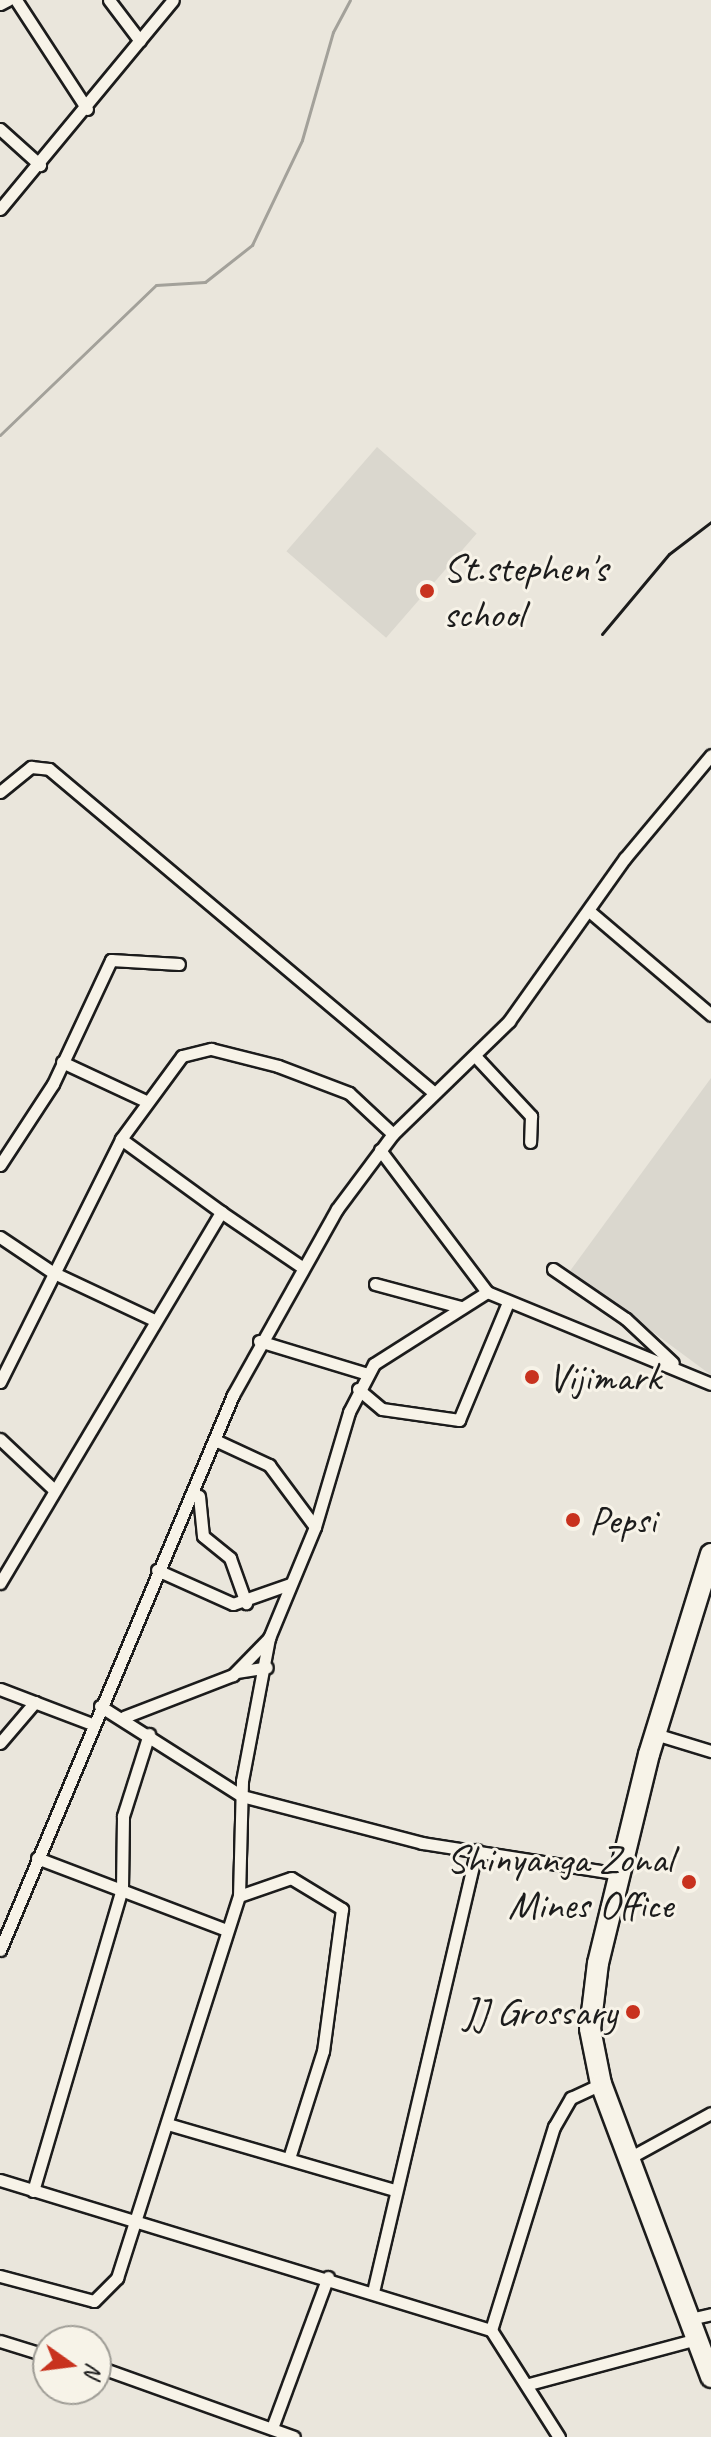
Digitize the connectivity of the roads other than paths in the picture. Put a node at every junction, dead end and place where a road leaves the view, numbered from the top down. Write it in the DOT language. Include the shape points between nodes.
graph roads {
  1 [pos="8,0"];
  2 [pos="16,0"];
  3 [pos="109,0"];
  4 [pos="173,0"];
  5 [pos="0,4"];
  6 [pos="140,41"];
  7 [pos="87,109"];
  8 [pos="0,129"];
  9 [pos="40,165"];
  10 [pos="0,209"];
  11 [pos="711,755"];
  12 [pos="0,792"];
  13 [pos="589,911"];
  14 [pos="179,964"];
  15 [pos="711,1015"];
  16 [pos="476,1057"];
  17 [pos="62,1062"];
  18 [pos="432,1091"];
  19 [pos="144,1100"];
  20 [pos="393,1134"];
  21 [pos="121,1139"];
  22 [pos="530,1142"];
  23 [pos="380,1150"];
  24 [pos="0,1165"];
  25 [pos="221,1212"];
  26 [pos="0,1237"];
  27 [pos="302,1267"];
  28 [pos="553,1269"];
  29 [pos="52,1272"];
  30 [pos="375,1284"];
  31 [pos="487,1292"];
  32 [pos="508,1302"];
  33 [pos="460,1307"];
  34 [pos="152,1319"];
  35 [pos="259,1341"];
  36 [pos="673,1363"];
  37 [pos="364,1373"];
  38 [pos="0,1382"];
  39 [pos="711,1384"];
  40 [pos="358,1389"];
  41 [pos="0,1439"];
  42 [pos="215,1440"];
  43 [pos="199,1487"];
  44 [pos="53,1489"];
  45 [pos="315,1527"];
  46 [pos="711,1554"];
  47 [pos="157,1570"];
  48 [pos="0,1583"];
  49 [pos="290,1584"];
  50 [pos="704,1598"];
  51 [pos="246,1603"];
  52 [pos="269,1638"];
  53 [pos="267,1667"];
  54 [pos="237,1672"];
  55 [pos="0,1689"];
  56 [pos="35,1702"];
  57 [pos="100,1706"];
  58 [pos="124,1717"];
  59 [pos="92,1724"];
  60 [pos="149,1734"];
  61 [pos="655,1734"];
  62 [pos="0,1743"];
  63 [pos="711,1751"];
  64 [pos="242,1796"];
  65 [pos="477,1850"];
  66 [pos="37,1858"];
  67 [pos="619,1874"];
  68 [pos="122,1889"];
  69 [pos="239,1896"];
  70 [pos="0,1923"];
  71 [pos="227,1930"];
  72 [pos="2,1944"];
  73 [pos="601,2084"];
  74 [pos="711,2113"];
  75 [pos="171,2125"];
  76 [pos="631,2157"];
  77 [pos="289,2158"];
  78 [pos="0,2180"];
  79 [pos="392,2189"];
  80 [pos="33,2191"];
  81 [pos="139,2222"];
  82 [pos="0,2276"];
  83 [pos="328,2277"];
  84 [pos="373,2292"];
  85 [pos="711,2314"];
  86 [pos="690,2319"];
  87 [pos="491,2330"];
  88 [pos="697,2339"];
  89 [pos="0,2341"];
  90 [pos="32,2351"];
  91 [pos="112,2372"];
  92 [pos="711,2377"];
  93 [pos="529,2384"];
  94 [pos="272,2428"];
  95 [pos="294,2437"];
  96 [pos="559,2437"];
  1 -- 5 [label="street"];
  2 -- 7 [label="street"];
  3 -- 6 [label="street"];
  4 -- 6 [label="street"];
  6 -- 7 [label="street"];
  7 -- 9 [label="street"];
  8 -- 9 [label="street"];
  9 -- 10 [label="street"];
  11 -- 13 [label="street"];
  12 -- 18 [label="street" via="31,767 49,769"];
  13 -- 15 [label="street"];
  13 -- 16 [label="street"];
  14 -- 17 [label="street" via="111,960"];
  16 -- 18 [label="street"];
  16 -- 22 [label="street" via="531,1116"];
  17 -- 19 [label="street"];
  17 -- 24 [label="street"];
  18 -- 20 [label="street"];
  19 -- 20 [label="street" via="182,1056 211,1049 349,1093"];
  19 -- 21 [label="street"];
  20 -- 23 [label="street"];
  21 -- 25 [label="street"];
  21 -- 29 [label="street"];
  23 -- 27 [label="street"];
  23 -- 31 [label="street"];
  25 -- 27 [label="street"];
  25 -- 34 [label="street"];
  26 -- 29 [label="street"];
  27 -- 35 [label="street"];
  28 -- 36 [label="street" via="626,1319"];
  29 -- 34 [label="street"];
  29 -- 38 [label="street"];
  30 -- 33 [label="street"];
  31 -- 32 [label="street"];
  31 -- 33 [label="street"];
  32 -- 36 [label="street"];
  32 -- 40 [label="street" via="459,1420 382,1409"];
  33 -- 37 [label="street"];
  34 -- 44 [label="street"];
  35 -- 37 [label="street"];
  35 -- 42 [label="street"];
  36 -- 39 [label="street"];
  37 -- 40 [label="street"];
  40 -- 45 [label="street"];
  41 -- 44 [label="street"];
  42 -- 43 [label="street"];
  42 -- 45 [label="street" via="269,1465"];
  43 -- 47 [label="street"];
  43 -- 51 [label="street" via="203,1536 230,1558"];
  44 -- 48 [label="street"];
  45 -- 49 [label="street"];
  46 -- 50 [label="highway"];
  47 -- 51 [label="street"];
  47 -- 57 [label="street"];
  49 -- 51 [label="street"];
  49 -- 52 [label="street"];
  50 -- 61 [label="highway"];
  52 -- 53 [label="street"];
  52 -- 54 [label="street"];
  53 -- 54 [label="street"];
  53 -- 64 [label="street"];
  54 -- 58 [label="street"];
  55 -- 56 [label="street"];
  56 -- 59 [label="street"];
  56 -- 62 [label="street"];
  57 -- 58 [label="street"];
  57 -- 59 [label="street"];
  58 -- 60 [label="street"];
  59 -- 66 [label="street"];
  60 -- 64 [label="street"];
  60 -- 68 [label="street" via="123,1816"];
  61 -- 63 [label="street"];
  61 -- 67 [label="highway"];
  64 -- 65 [label="street" via="402,1839"];
  64 -- 69 [label="street"];
  65 -- 67 [label="street"];
  65 -- 79 [label="street"];
  66 -- 68 [label="street"];
  66 -- 72 [label="street"];
  67 -- 73 [label="highway" via="591,1994"];
  68 -- 71 [label="street"];
  68 -- 80 [label="street"];
  69 -- 71 [label="street"];
  69 -- 77 [label="street" via="291,1878 342,1909 323,2051"];
  70 -- 72 [label="street"];
  71 -- 75 [label="street"];
  73 -- 76 [label="highway"];
  73 -- 87 [label="street" via="571,2098 554,2127"];
  74 -- 76 [label="street"];
  75 -- 77 [label="street"];
  75 -- 81 [label="street"];
  76 -- 86 [label="highway"];
  77 -- 79 [label="street"];
  78 -- 80 [label="street"];
  79 -- 84 [label="street"];
  80 -- 81 [label="street"];
  81 -- 82 [label="street" via="117,2278 100,2300"];
  81 -- 83 [label="street"];
  83 -- 84 [label="street"];
  83 -- 94 [label="street"];
  84 -- 87 [label="street"];
  85 -- 86 [label="street"];
  86 -- 88 [label="highway"];
  87 -- 93 [label="street"];
  88 -- 92 [label="highway"];
  88 -- 93 [label="street"];
  89 -- 90 [label="street"];
  91 -- 94 [label="street"];
  93 -- 96 [label="street"];
  94 -- 95 [label="street"];
}
